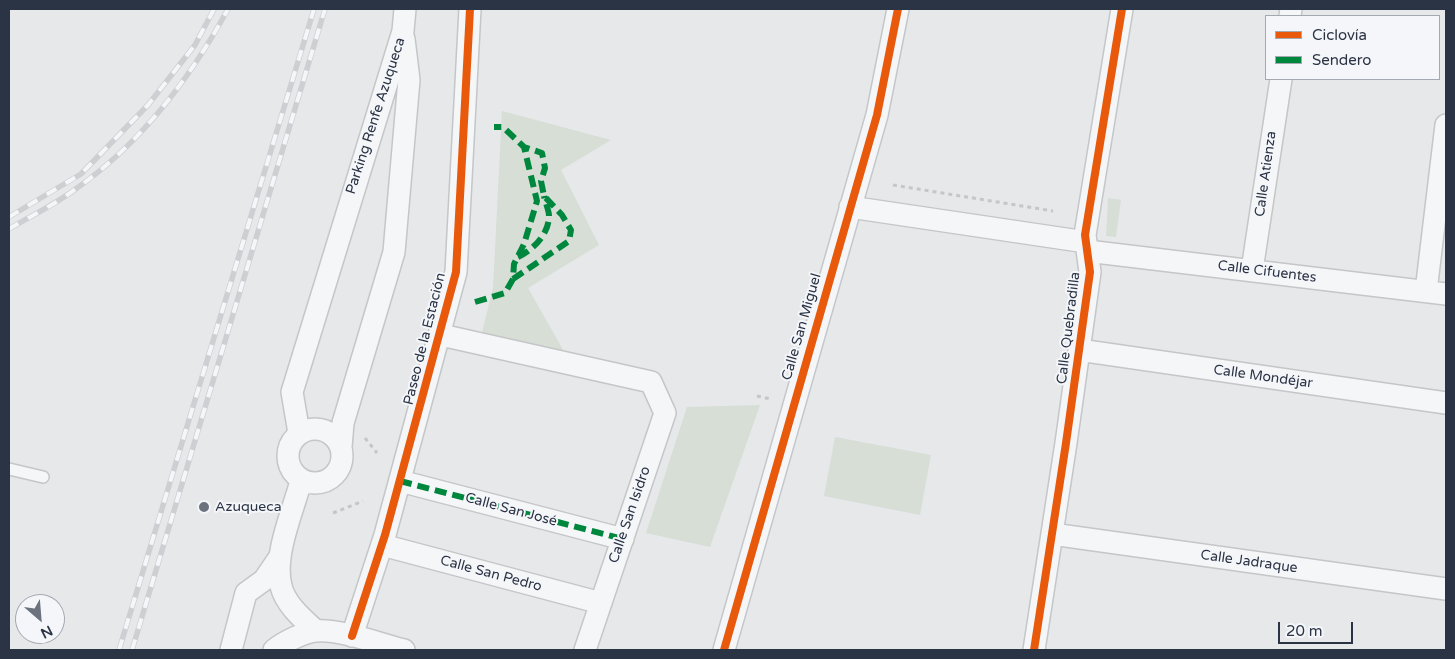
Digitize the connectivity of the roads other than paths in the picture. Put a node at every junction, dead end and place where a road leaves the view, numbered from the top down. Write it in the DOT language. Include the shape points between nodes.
graph roads {
  1 [pos="405,9"];
  2 [pos="470,9"];
  3 [pos="898,9"];
  4 [pos="1122,9"];
  5 [pos="403,31"];
  6 [pos="1280,80"];
  7 [pos="1446,125"];
  8 [pos="404,139"];
  9 [pos="366,146"];
  10 [pos="850,208"];
  11 [pos="1086,246"];
  12 [pos="1252,270"];
  13 [pos="1436,293"];
  14 [pos="441,335"];
  15 [pos="1079,350"];
  16 [pos="1446,404"];
  17 [pos="299,433"];
  18 [pos="341,447"];
  19 [pos="9,469"];
  20 [pos="43,477"];
  21 [pos="301,481"];
  22 [pos="400,481"];
  23 [pos="1052,534"];
  24 [pos="622,539"];
  25 [pos="382,545"];
  26 [pos="279,558"];
  27 [pos="1446,589"];
  28 [pos="601,603"];
  29 [pos="316,631"];
  30 [pos="352,636"];
  31 [pos="231,650"];
  32 [pos="274,650"];
  33 [pos="404,650"];
  34 [pos="585,650"];
  35 [pos="724,650"];
  36 [pos="1034,650"];
  1 -- 5 [label="street"];
  2 -- 14 [label="street, Paseo de la Estación" via="456,272"];
  3 -- 10 [label="street, Calle San Miguel" via="877,115"];
  4 -- 11 [label="street, Calle Quebradilla" via="1085,235"];
  5 -- 8 [label="street, Parking Renfe Azuqueca" via="409,80"];
  5 -- 9 [label="street, Parking Renfe Azuqueca"];
  6 -- 12 [label="street, Calle Atienza"];
  7 -- 13 [label="street"];
  8 -- 9 [label="street" via="387,126"];
  8 -- 18 [label="street, Parking Renfe Azuqueca" via="394,252 343,423"];
  9 -- 17 [label="street, Parking Renfe Azuqueca" via="292,392"];
  10 -- 11 [label="street, Calle Cifuentes"];
  10 -- 35 [label="street, Calle San Miguel"];
  11 -- 12 [label="street, Calle Cifuentes"];
  11 -- 15 [label="street, Calle Quebradilla" via="1090,272"];
  12 -- 13 [label="street, Calle Cifuentes"];
  14 -- 22 [label="street, Paseo de la Estación"];
  14 -- 24 [label="street, Calle San Isidro" via="651,382 665,413"];
  15 -- 16 [label="street, Calle Mondéjar"];
  15 -- 23 [label="street, Calle Quebradilla"];
  17 -- 18 [label="street" via="315,428 331,433"];
  17 -- 21 [label="street" via="288,448 289,467"];
  18 -- 21 [label="street" via="342,463 333,477 318,484"];
  19 -- 20 [label="lane"];
  21 -- 26 [label="street"];
  22 -- 24 [label="street, Calle San José"];
  22 -- 25 [label="street, Paseo de la Estación"];
  23 -- 27 [label="street, Calle Jadraque"];
  23 -- 36 [label="street, Calle Quebradilla"];
  24 -- 28 [label="street, Calle San Isidro"];
  25 -- 28 [label="street, Calle San Pedro"];
  25 -- 30 [label="street, Paseo de la Estación"];
  26 -- 29 [label="street" via="281,587 295,611"];
  26 -- 31 [label="street" via="264,580 246,593"];
  28 -- 34 [label="street, Calle San Isidro"];
  29 -- 30 [label="street"];
  29 -- 32 [label="street"];
  30 -- 33 [label="street"];
}
